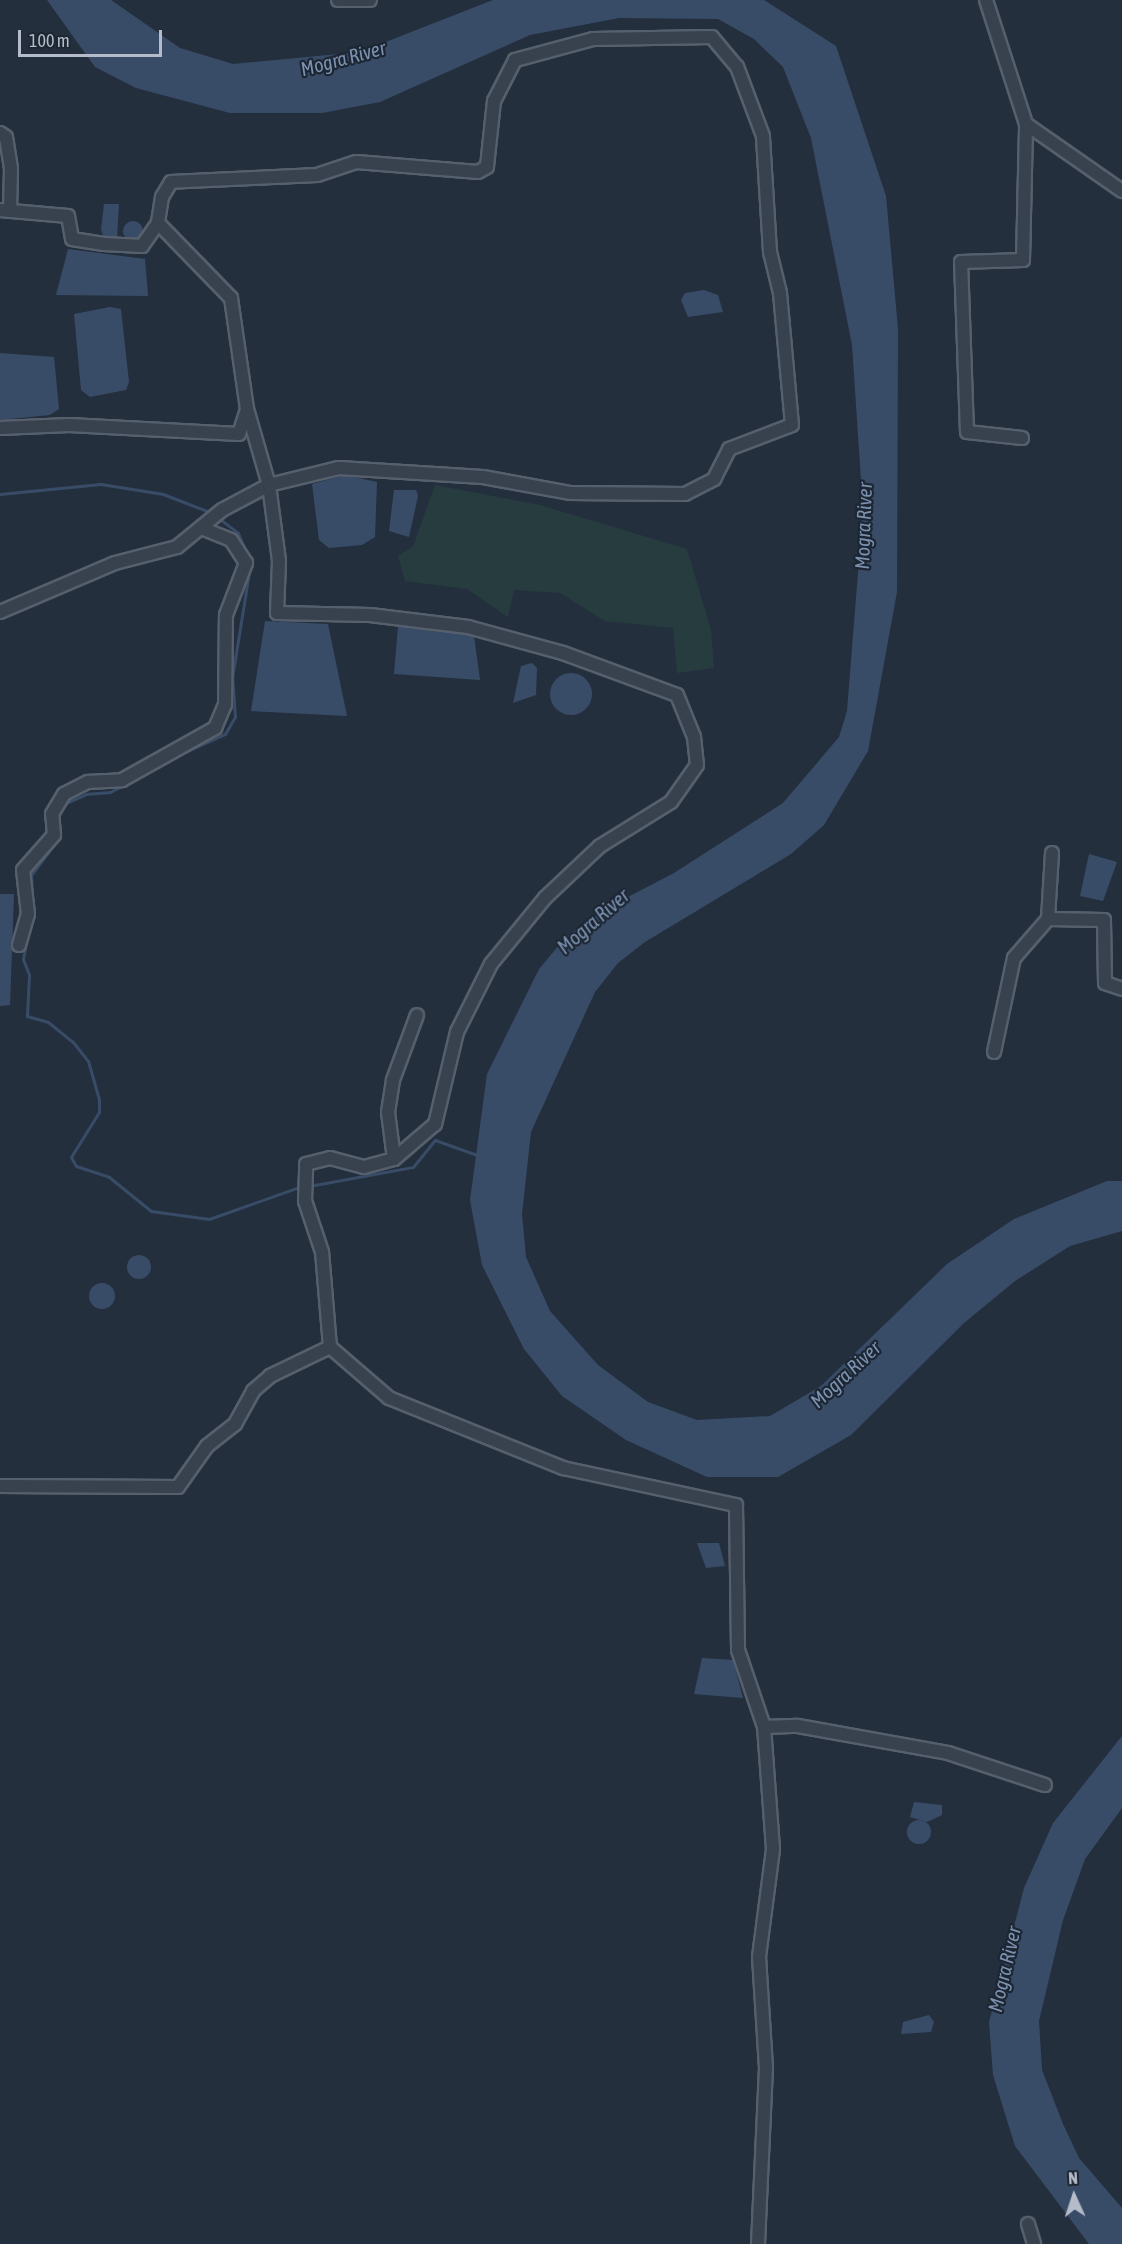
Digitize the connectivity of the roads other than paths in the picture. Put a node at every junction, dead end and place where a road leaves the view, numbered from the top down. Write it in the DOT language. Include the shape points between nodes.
graph roads {
  1 [pos="338,0"];
  2 [pos="370,0"];
  3 [pos="986,0"];
  4 [pos="1026,124"];
  5 [pos="0,133"];
  6 [pos="1122,191"];
  7 [pos="5,211"];
  8 [pos="159,223"];
  9 [pos="247,409"];
  10 [pos="0,428"];
  11 [pos="1023,438"];
  12 [pos="269,485"];
  13 [pos="201,528"];
  14 [pos="0,612"];
  15 [pos="1052,853"];
  16 [pos="1048,919"];
  17 [pos="19,945"];
  18 [pos="1122,988"];
  19 [pos="417,1015"];
  20 [pos="994,1052"];
  21 [pos="394,1160"];
  22 [pos="330,1347"];
  23 [pos="0,1486"];
  24 [pos="764,1727"];
  25 [pos="1045,1785"];
  26 [pos="1028,2224"];
  27 [pos="758,2244"];
  28 [pos="1034,2244"];
  1 -- 2 [label="street"];
  3 -- 4 [label="street"];
  4 -- 6 [label="street"];
  4 -- 11 [label="street" via="1023,260 961,262 967,432"];
  5 -- 7 [label="street" via="6,137 11,168"];
  7 -- 8 [label="street" via="68,216 72,239 104,244 142,246"];
  8 -- 9 [label="street" via="231,298"];
  8 -- 12 [label="street" via="162,197 171,182 317,175 356,162 478,172 487,167 494,101 514,60 593,39 712,37 737,67 763,136 770,252 780,293 792,425 729,449 714,479 685,494 582,494 483,477 339,468"];
  9 -- 10 [label="street" via="239,435 69,425"];
  9 -- 12 [label="street"];
  12 -- 13 [label="street" via="222,510"];
  12 -- 21 [label="street" via="279,561 277,613 427,620 563,653 678,695 694,737 697,765 671,802 600,846 545,898 491,964 457,1032 435,1124"];
  13 -- 14 [label="street" via="177,547 115,563"];
  13 -- 17 [label="street" via="231,540 246,563 226,615 225,705 215,728 122,780 88,782 64,794 52,814 54,836 23,870 28,914"];
  15 -- 16 [label="street"];
  16 -- 18 [label="street" via="1104,920 1105,983"];
  16 -- 20 [label="street" via="1014,958"];
  19 -- 21 [label="street" via="393,1080 388,1112"];
  21 -- 22 [label="street" via="364,1167 330,1158 306,1164 305,1201 322,1252"];
  22 -- 23 [label="street" via="270,1376 253,1391 235,1424 207,1446 178,1488"];
  22 -- 24 [label="street" via="388,1398 563,1468 736,1505 738,1650"];
  24 -- 25 [label="street" via="798,1726 948,1753"];
  24 -- 27 [label="street" via="773,1849 759,1957 766,2068"];
  26 -- 28 [label="street"];
}
